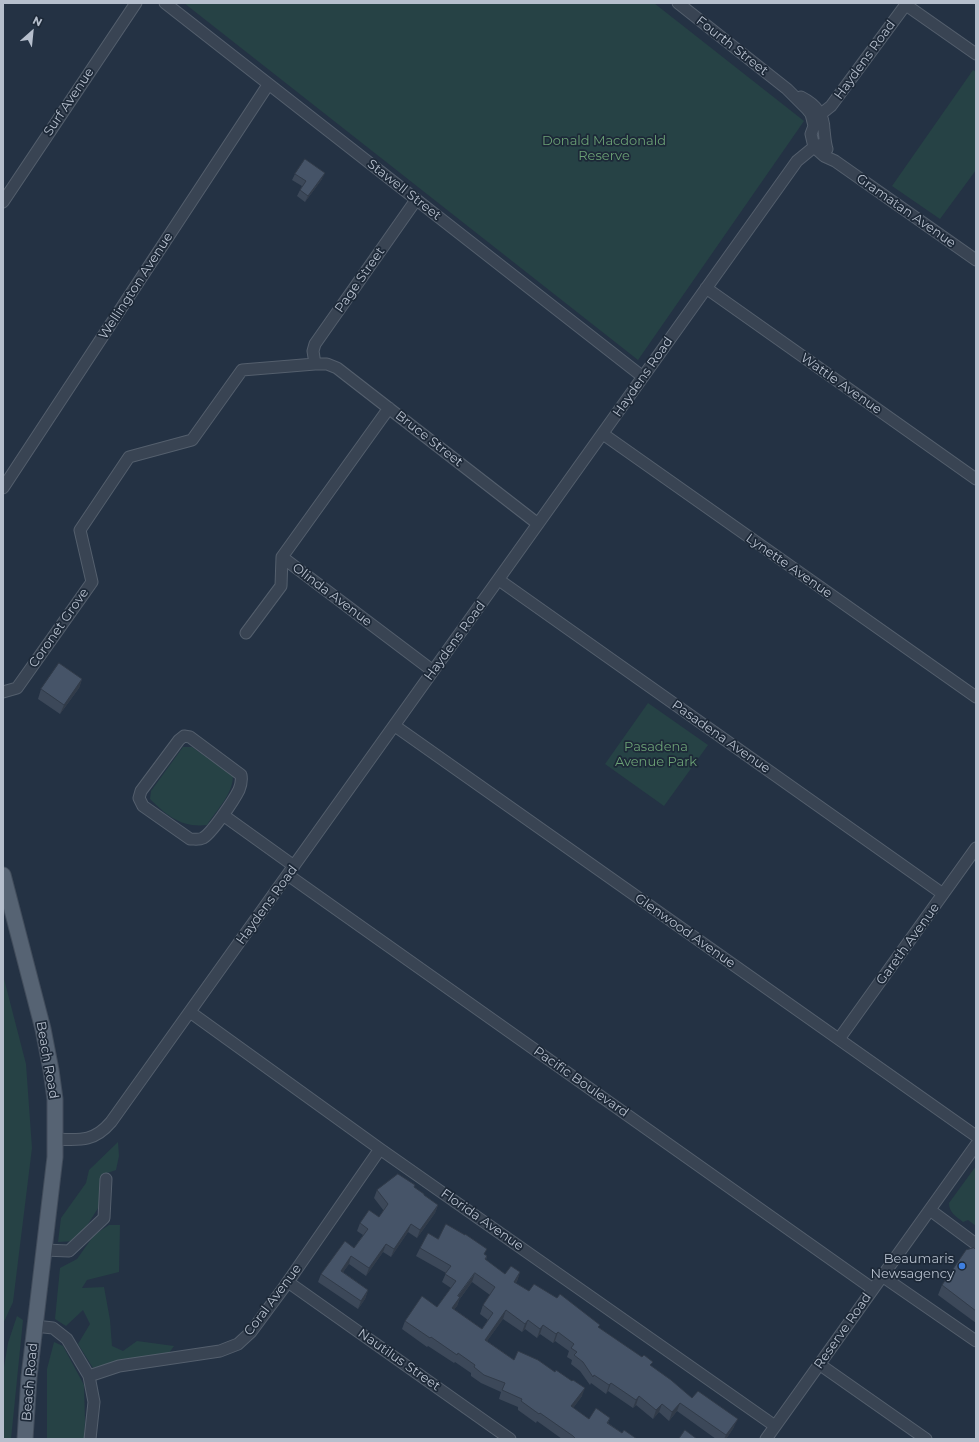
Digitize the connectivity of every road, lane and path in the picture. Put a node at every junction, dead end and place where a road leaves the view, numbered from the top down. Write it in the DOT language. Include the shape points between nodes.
graph roads {
  1 [pos="136,3"];
  2 [pos="164,3"];
  3 [pos="678,3"];
  4 [pos="906,4"];
  5 [pos="976,54"];
  6 [pos="268,85"];
  7 [pos="817,116"];
  8 [pos="825,143"];
  9 [pos="814,147"];
  10 [pos="835,161"];
  11 [pos="416,200"];
  12 [pos="3,202"];
  13 [pos="976,260"];
  14 [pos="706,288"];
  15 [pos="316,364"];
  16 [pos="643,377"];
  17 [pos="388,408"];
  18 [pos="603,434"];
  19 [pos="976,479"];
  20 [pos="3,488"];
  21 [pos="538,524"];
  22 [pos="282,558"];
  23 [pos="499,580"];
  24 [pos="246,633"];
  25 [pos="433,671"];
  26 [pos="3,692"];
  27 [pos="976,697"];
  28 [pos="394,726"];
  29 [pos="223,815"];
  30 [pos="976,848"];
  31 [pos="294,866"];
  32 [pos="3,875"];
  33 [pos="288,875"];
  34 [pos="943,894"];
  35 [pos="190,1012"];
  36 [pos="839,1039"];
  37 [pos="976,1136"];
  38 [pos="56,1139"];
  39 [pos="976,1144"];
  40 [pos="380,1149"];
  41 [pos="106,1179"];
  42 [pos="930,1210"];
  43 [pos="976,1244"];
  44 [pos="44,1250"];
  45 [pos="882,1276"];
  46 [pos="288,1282"];
  47 [pos="873,1288"];
  48 [pos="35,1326"];
  49 [pos="976,1341"];
  50 [pos="819,1364"];
  51 [pos="89,1376"];
  52 [pos="776,1426"];
  53 [pos="25,1439"];
  54 [pos="90,1439"];
  55 [pos="510,1439"];
  56 [pos="766,1439"];
  57 [pos="926,1439"];
  1 -- 12 [label="street, Surf Avenue"];
  2 -- 6 [label="street, Stawell Street"];
  3 -- 7 [label="street, Fourth Street" via="787,89 809,100"];
  4 -- 5 [label="street"];
  4 -- 7 [label="street, Haydens Road" via="831,106"];
  6 -- 11 [label="street, Stawell Street"];
  6 -- 20 [label="street, Wellington Avenue"];
  7 -- 8 [label="street" via="824,128"];
  7 -- 9 [label="street" via="811,134"];
  8 -- 9 [label="street, Haydens Road"];
  8 -- 10 [label="street, Gramatan Avenue" via="827,151"];
  9 -- 10 [label="street, Gramatan Avenue"];
  9 -- 14 [label="street, Haydens Road" via="797,160"];
  10 -- 13 [label="street, Gramatan Avenue"];
  11 -- 15 [label="street, Page Street" via="315,344 313,351"];
  11 -- 16 [label="street, Stawell Street"];
  14 -- 16 [label="street, Haydens Road"];
  14 -- 19 [label="street, Wattle Avenue"];
  15 -- 17 [label="street, Bruce Street" via="327,364 337,368"];
  15 -- 26 [label="street, Coronet Grove" via="242,370 192,440 129,457 80,530 92,582 17,688"];
  16 -- 18 [label="street, Haydens Road"];
  17 -- 21 [label="street, Bruce Street"];
  17 -- 22 [label="street, Olinda Avenue"];
  18 -- 21 [label="street, Haydens Road"];
  18 -- 27 [label="street, Lynette Avenue"];
  21 -- 23 [label="street, Haydens Road"];
  22 -- 24 [label="street" via="281,586"];
  22 -- 25 [label="street, Olinda Avenue"];
  23 -- 25 [label="street, Haydens Road"];
  23 -- 34 [label="street, Pasadena Avenue"];
  25 -- 28 [label="street, Haydens Road"];
  28 -- 31 [label="street, Haydens Road"];
  28 -- 36 [label="street, Glenwood Avenue"];
  29 -- 29 [label="street" via="204,837 190,839 143,806 139,798 141,791 184,736 190,737 242,775 239,789"];
  29 -- 31 [label="street"];
  30 -- 34 [label="street, Gareth Avenue"];
  31 -- 33 [label="street, Haydens Road"];
  32 -- 38 [label="main road, Beach Road" via="43,1029 55,1099"];
  33 -- 35 [label="street, Haydens Road"];
  33 -- 47 [label="street, Pacific Boulevard"];
  34 -- 36 [label="street, Gareth Avenue"];
  35 -- 38 [label="street, Haydens Road" via="104,1130 88,1139"];
  35 -- 40 [label="street, Florida Avenue"];
  36 -- 37 [label="street, Glenwood Avenue"];
  38 -- 44 [label="main road, Beach Road"];
  39 -- 42 [label="street, Reserve Road"];
  40 -- 46 [label="street, Coral Avenue"];
  40 -- 52 [label="street, Florida Avenue"];
  41 -- 44 [label="street" via="104,1218 69,1251"];
  42 -- 43 [label="street"];
  42 -- 45 [label="street, Reserve Road"];
  44 -- 48 [label="main road, Beach Road"];
  45 -- 47 [label="street, Reserve Road"];
  45 -- 49 [label="street"];
  46 -- 51 [label="street, Coral Avenue" via="251,1332 238,1344 220,1351 119,1366"];
  46 -- 55 [label="street, Nautilus Street"];
  47 -- 50 [label="street, Reserve Road"];
  48 -- 51 [label="street, Beach Road" via="54,1328 67,1339"];
  48 -- 53 [label="main road, Beach Road"];
  50 -- 52 [label="street, Reserve Road"];
  50 -- 57 [label="street"];
  51 -- 54 [label="street, Beach Road" via="94,1402"];
  52 -- 56 [label="street, Reserve Road"];
}
